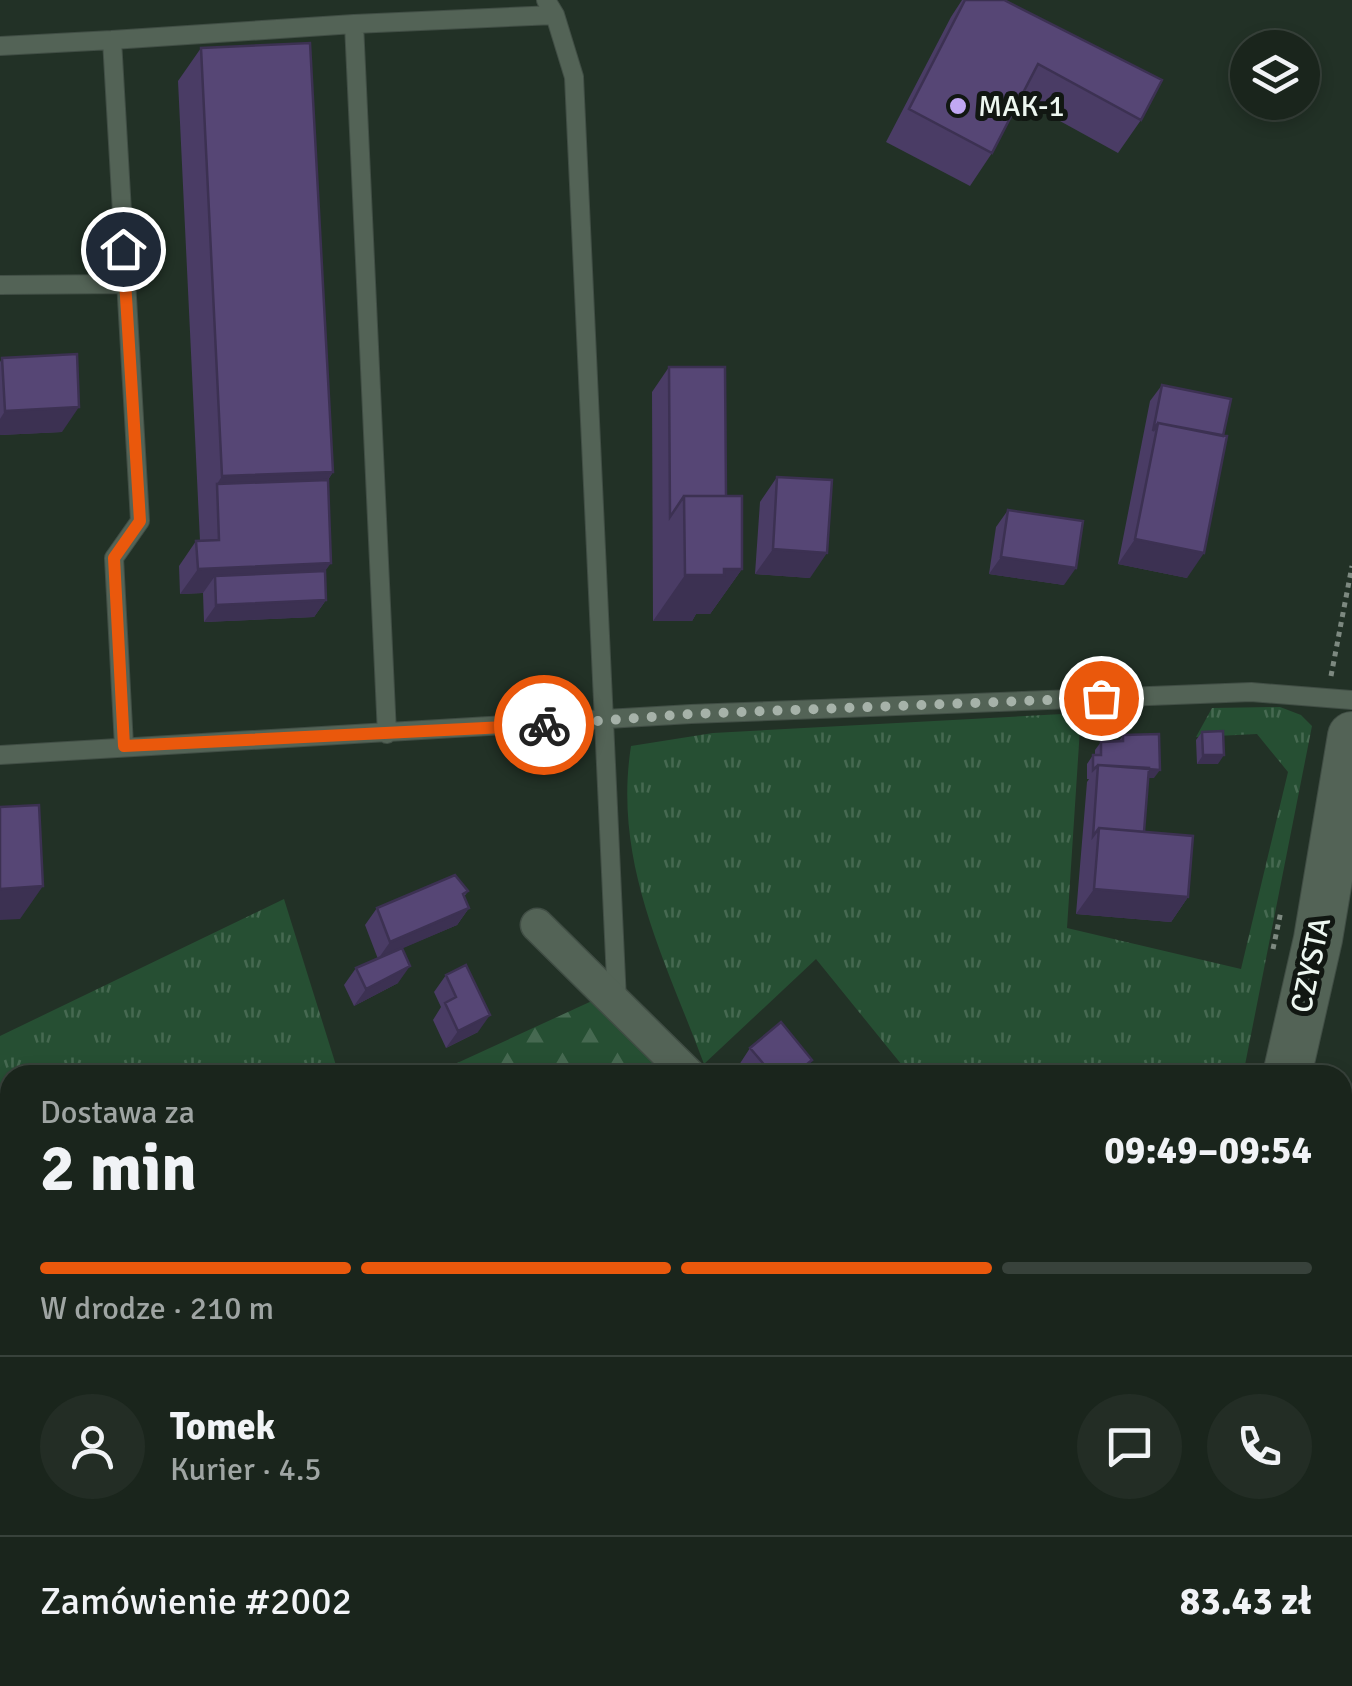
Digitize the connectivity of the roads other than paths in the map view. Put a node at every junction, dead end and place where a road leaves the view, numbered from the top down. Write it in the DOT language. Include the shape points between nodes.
graph roads {
  1 [pos="550,8"];
  2 [pos="354,24"];
  3 [pos="112,40"];
  4 [pos="0,46"];
  5 [pos="125,284"];
  6 [pos="0,285"];
  7 [pos="1352,700"];
  8 [pos="602,722"];
  9 [pos="387,734"];
  10 [pos="1352,736"];
  11 [pos="124,746"];
  12 [pos="0,755"];
  13 [pos="537,926"];
  14 [pos="617,1002"];
  15 [pos="679,1065"];
  16 [pos="1289,1065"];
  1 -- 2 [label="lane"];
  1 -- 8 [label="lane" via="574,77"];
  2 -- 3 [label="lane"];
  2 -- 9 [label="lane"];
  3 -- 4 [label="lane"];
  3 -- 5 [label="lane"];
  5 -- 6 [label="lane"];
  5 -- 11 [label="lane" via="140,521 114,558"];
  7 -- 8 [label="lane" via="1251,692"];
  8 -- 9 [label="lane"];
  8 -- 14 [label="lane"];
  9 -- 11 [label="lane"];
  10 -- 16 [label="main road, CZYSTA"];
  11 -- 12 [label="lane"];
  13 -- 14 [label="street"];
  14 -- 15 [label="street"];
}
